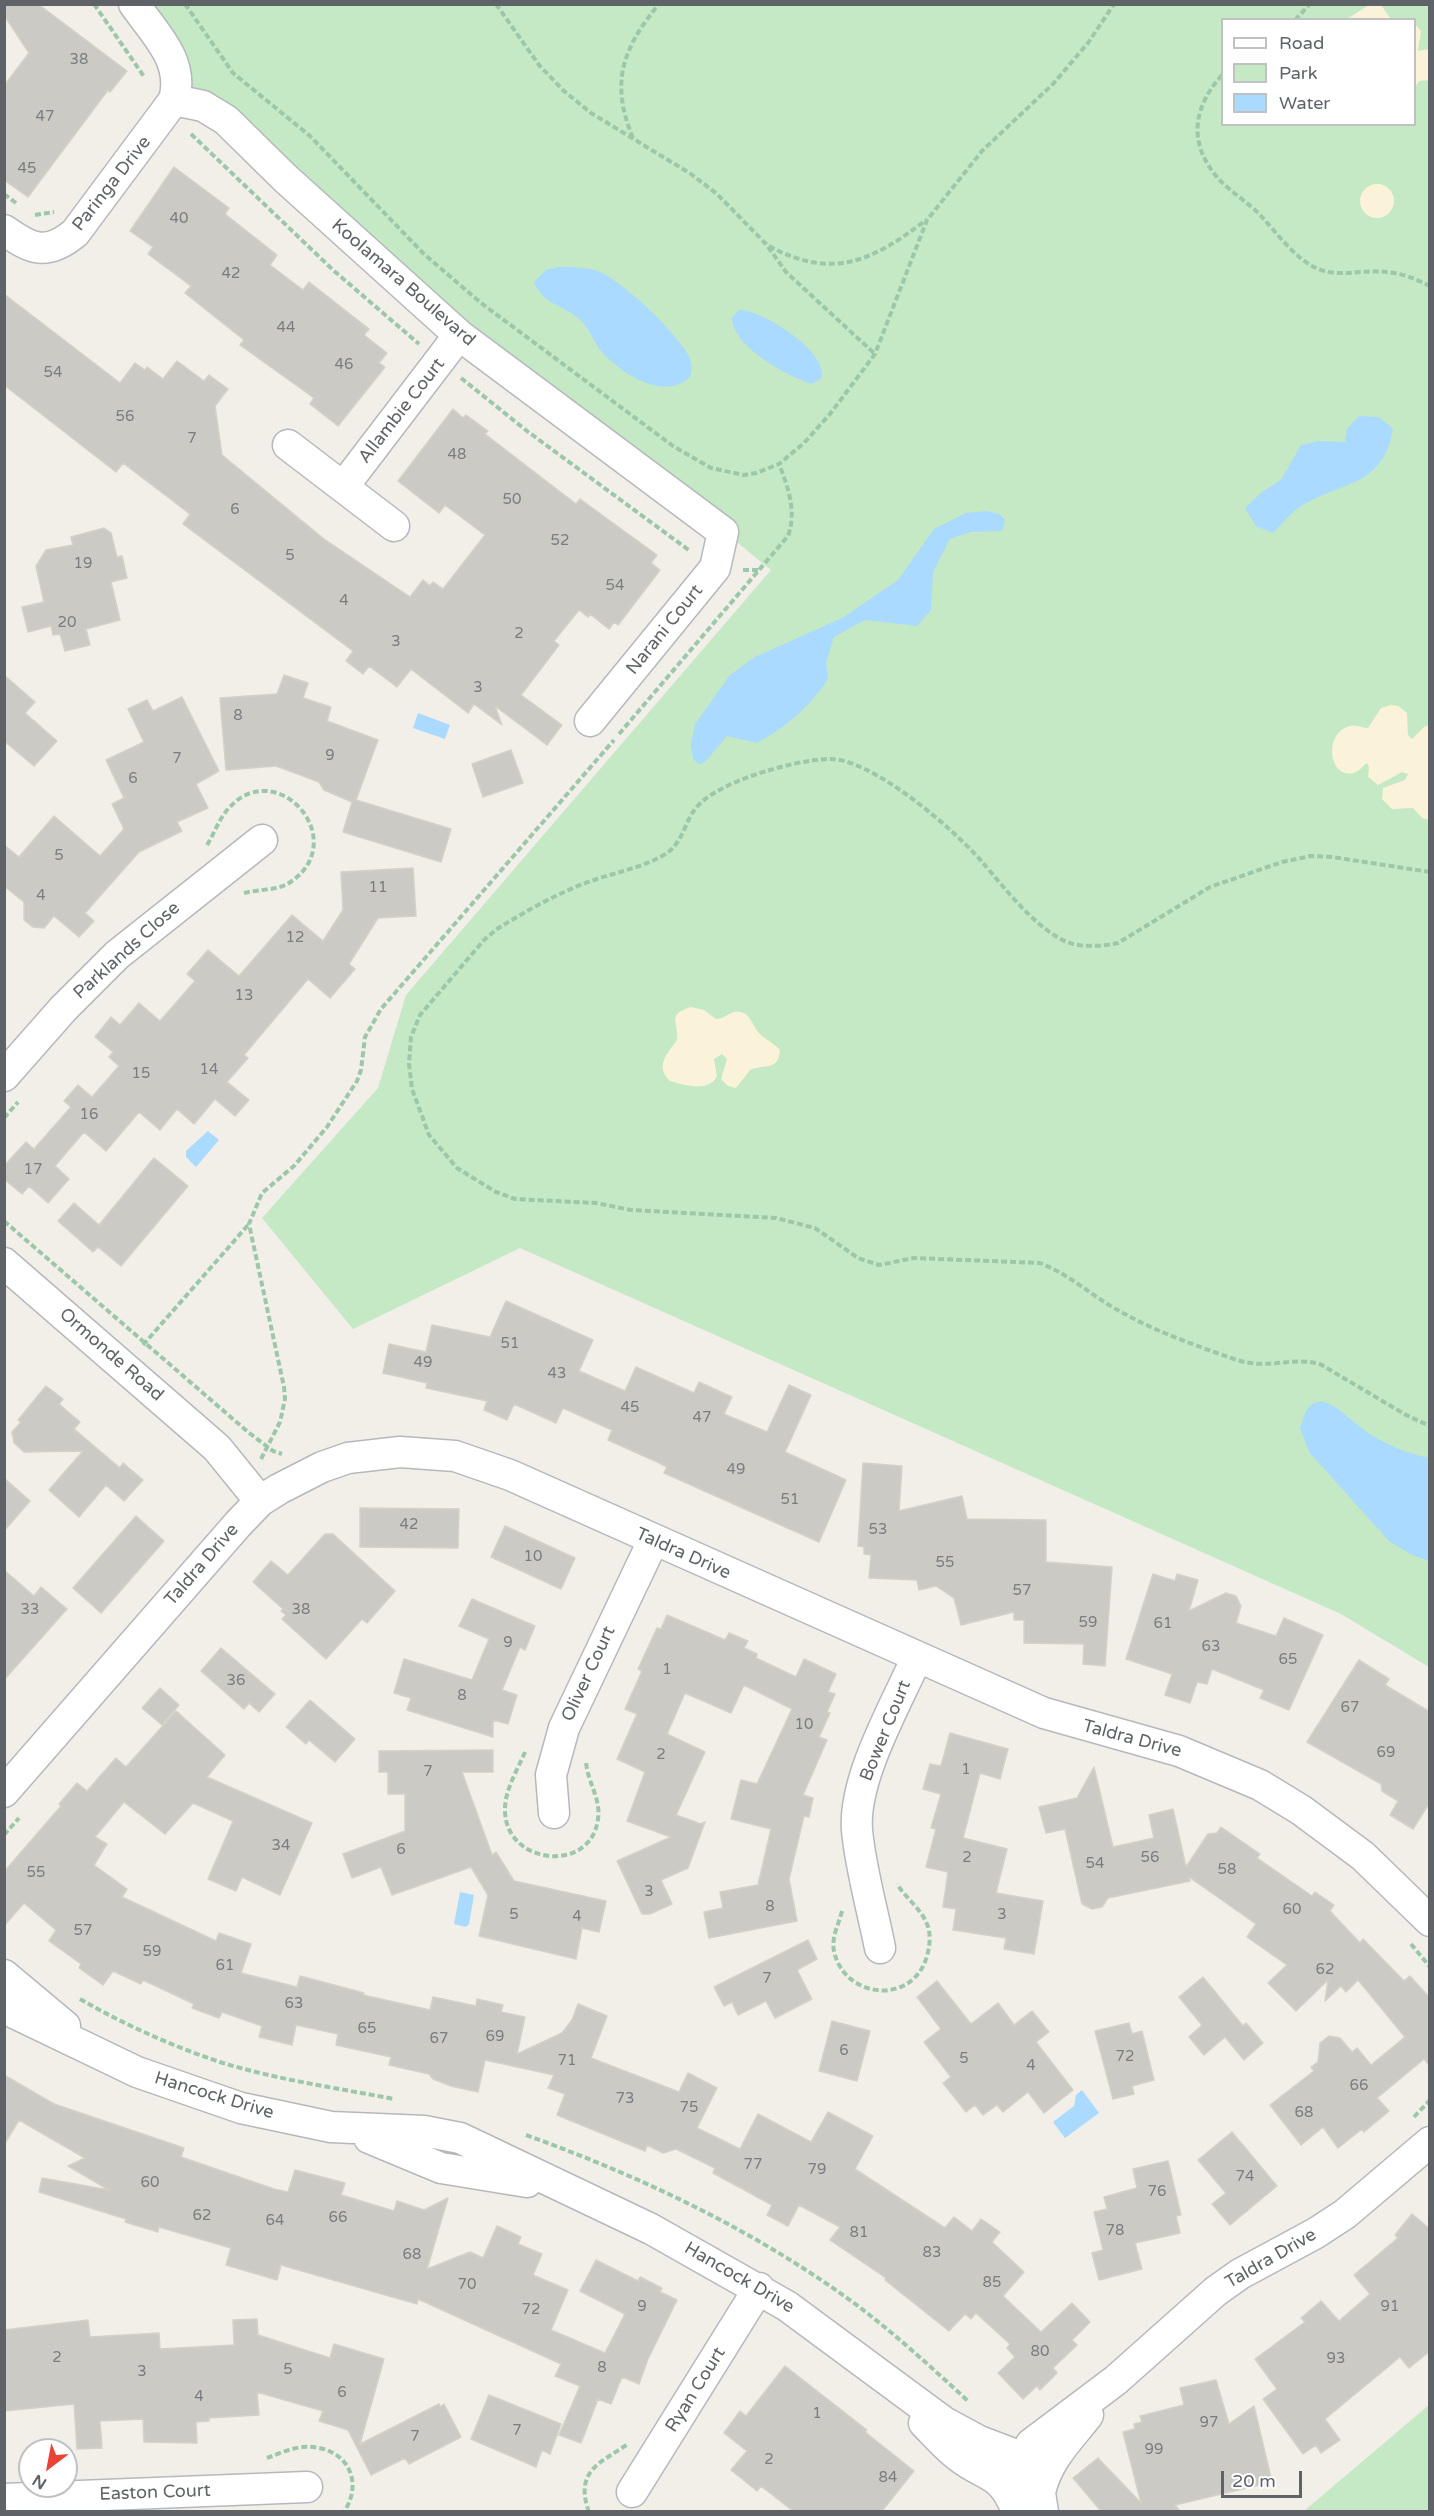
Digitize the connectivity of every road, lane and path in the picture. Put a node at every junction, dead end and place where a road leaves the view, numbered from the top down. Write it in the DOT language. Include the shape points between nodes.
graph roads {
  1 [pos="94,4"];
  2 [pos="134,4"];
  3 [pos="185,4"];
  4 [pos="496,4"];
  5 [pos="658,4"];
  6 [pos="1114,4"];
  7 [pos="1310,4"];
  8 [pos="1297,18"];
  9 [pos="1221,76"];
  10 [pos="163,93"];
  11 [pos="187,130"];
  12 [pos="633,138"];
  13 [pos="4,194"];
  14 [pos="58,208"];
  15 [pos="30,212"];
  16 [pos="13,218"];
  17 [pos="927,220"];
  18 [pos="766,244"];
  19 [pos="1430,286"];
  20 [pos="459,335"];
  21 [pos="425,349"];
  22 [pos="875,354"];
  23 [pos="458,376"];
  24 [pos="288,445"];
  25 [pos="779,464"];
  26 [pos="344,487"];
  27 [pos="394,526"];
  28 [pos="723,532"];
  29 [pos="715,568"];
  30 [pos="761,570"];
  31 [pos="591,721"];
  32 [pos="262,840"];
  33 [pos="1430,872"];
  34 [pos="4,1076"];
  35 [pos="249,1224"];
  36 [pos="4,1263"];
  37 [pos="124,1367"];
  38 [pos="1430,1425"];
  39 [pos="261,1460"];
  40 [pos="270,1495"];
  41 [pos="653,1541"];
  42 [pos="917,1656"];
  43 [pos="528,1746"];
  44 [pos="586,1752"];
  45 [pos="16,1801"];
  46 [pos="554,1813"];
  47 [pos="4,1835"];
  48 [pos="894,1875"];
  49 [pos="843,1904"];
  50 [pos="1418,1931"];
  51 [pos="880,1948"];
  52 [pos="1430,1967"];
  53 [pos="4,1975"];
  54 [pos="4,2008"];
  55 [pos="100,2055"];
  56 [pos="1430,2142"];
  57 [pos="759,2288"];
  58 [pos="634,2440"];
  59 [pos="1024,2479"];
  60 [pos="306,2487"];
  61 [pos="632,2492"];
  62 [pos="4,2499"];
  63 [pos="589,2511"];
  1 -- 10 [label="path"];
  2 -- 10 [label="street" via="170,53 177,70"];
  3 -- 25 [label="path" via="233,73 310,136 417,247 481,303 700,463 744,475"];
  4 -- 12 [label="path" via="539,65 564,91"];
  5 -- 12 [label="path" via="629,46 622,65 620,88"];
  6 -- 17 [label="path" via="1060,76 982,151"];
  7 -- 8 [label="path"];
  9 -- 19 [label="path" via="1207,92 1196,126 1205,160 1217,177 1260,214 1299,256 1318,269 1340,274 1385,271"];
  10 -- 16 [label="street, Paringa Drive" via="80,227 65,241 44,249 24,243"];
  10 -- 20 [label="street, Koolamara Boulevard" via="203,106 226,120"];
  11 -- 21 [label="path" via="333,270"];
  12 -- 18 [label="path" via="717,194"];
  13 -- 16 [label="path"];
  14 -- 15 [label="path" via="36,215"];
  17 -- 18 [label="path" via="892,246 849,263 798,260"];
  17 -- 22 [label="path"];
  18 -- 22 [label="path" via="786,272"];
  20 -- 26 [label="street, Allambie Court"];
  20 -- 28 [label="street, Koolamara Boulevard"];
  22 -- 25 [label="path" via="830,414"];
  23 -- 29 [label="path"];
  24 -- 26 [label="street"];
  25 -- 30 [label="path" via="791,502 792,527 783,545"];
  26 -- 27 [label="street"];
  28 -- 29 [label="street, Narani Court"];
  29 -- 30 [label="path"];
  29 -- 31 [label="street, Narani Court"];
  30 -- 35 [label="path" via="381,1009 365,1037 357,1081 327,1127 294,1166 262,1193"];
  32 -- 34 [label="street, Parklands Close" via="117,955"];
  33 -- 38 [label="path" via="1311,856 1210,887 1118,943 1073,944 1051,933 996,881 962,841 897,788 855,763 842,759 812,761 724,785 695,810 675,847 664,855 592,881 497,929 420,1015 411,1037 409,1064 411,1089 429,1135 457,1168 515,1199 776,1218 815,1228 858,1258 879,1265 914,1258 1040,1263 1144,1324 1258,1365 1308,1361 1320,1364"];
  35 -- 37 [label="path"];
  35 -- 39 [label="path" via="285,1399 280,1422"];
  36 -- 37 [label="street, Ormonde Road"];
  37 -- 40 [label="street, Ormonde Road"];
  40 -- 41 [label="street, Taldra Drive" via="322,1467 348,1458 400,1452 455,1456 510,1475"];
  40 -- 45 [label="street, Taldra Drive"];
  41 -- 42 [label="street, Taldra Drive"];
  41 -- 46 [label="street, Oliver Court" via="564,1728 551,1775"];
  42 -- 50 [label="street, Taldra Drive" via="1044,1713 1179,1751 1260,1785 1363,1856"];
  42 -- 51 [label="street, Bower Court" via="865,1774 859,1801 857,1830"];
  43 -- 44 [label="path" via="506,1797 507,1824 513,1836 526,1847 551,1857 577,1853 587,1845 598,1821 598,1800 589,1777"];
  45 -- 47 [label="path"];
  48 -- 49 [label="path" via="927,1923 925,1964 910,1983 897,1989 874,1990 845,1971 833,1940"];
  50 -- 52 [label="path"];
  53 -- 55 [label="street, Hancock Drive"];
  54 -- 55 [label="street, Hancock Drive"];
  55 -- 57 [label="street, Hancock Drive" via="197,2095 332,2127 402,2150 441,2168 517,2180 582,2198 651,2229"];
  56 -- 59 [label="street, Taldra Drive" via="1344,2214 1216,2291 1116,2380"];
  57 -- 59 [label="street, Hancock Drive"];
  57 -- 61 [label="street, Ryan Court"];
  58 -- 63 [label="path" via="605,2456 590,2472 584,2494"];
  60 -- 62 [label="street, Easton Court"];
}
